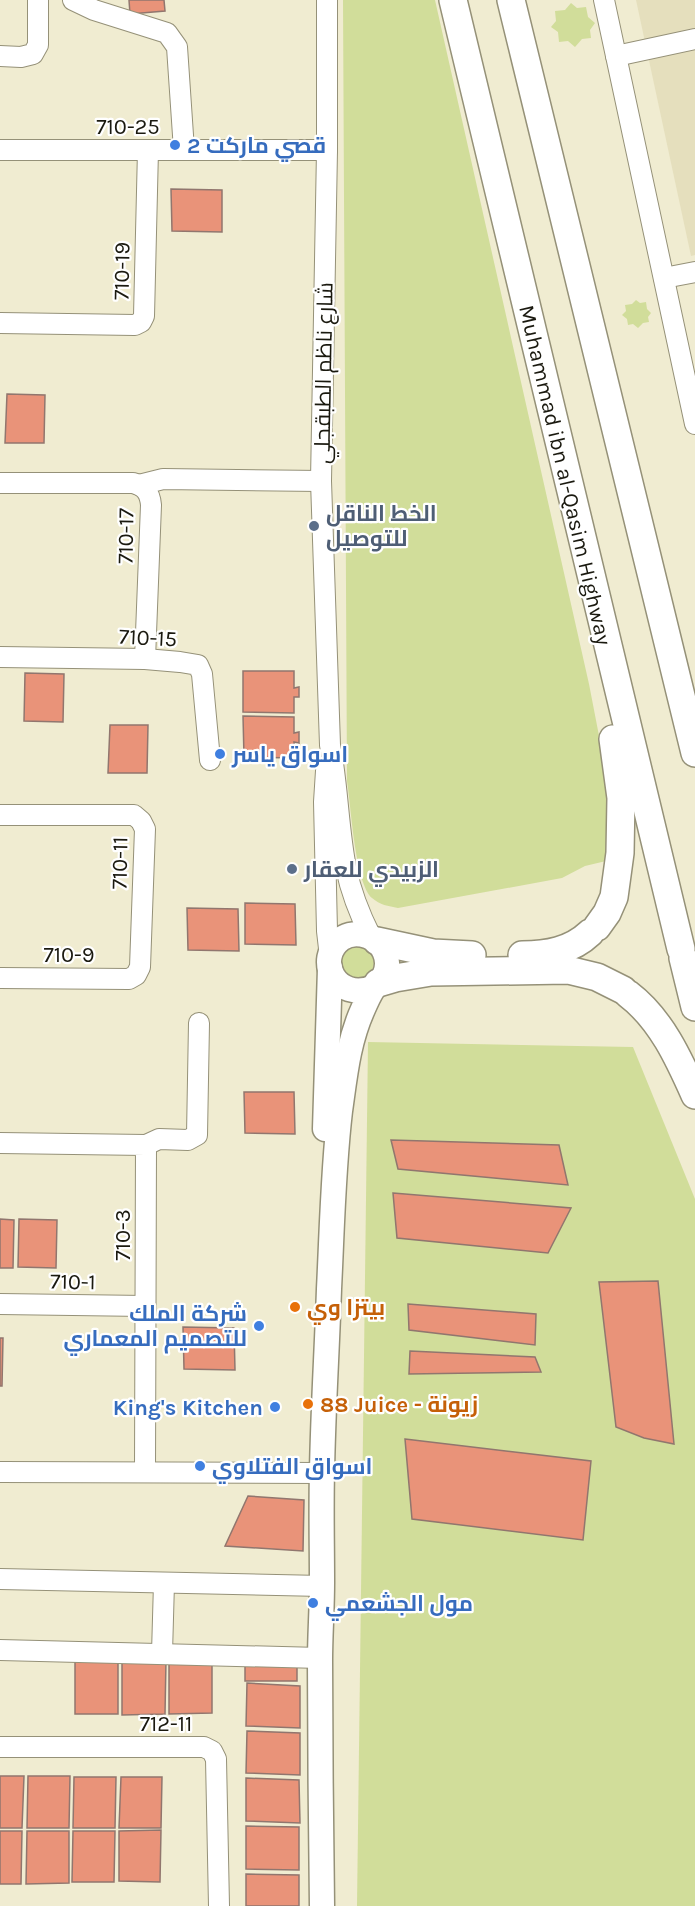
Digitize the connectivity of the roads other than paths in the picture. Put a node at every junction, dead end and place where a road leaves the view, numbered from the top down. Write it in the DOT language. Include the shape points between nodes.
graph roads {
  1 [pos="38,0"];
  2 [pos="73,0"];
  3 [pos="327,0"];
  4 [pos="453,0"];
  5 [pos="511,0"];
  6 [pos="604,0"];
  7 [pos="695,39"];
  8 [pos="0,56"];
  9 [pos="616,56"];
  10 [pos="0,150"];
  11 [pos="148,150"];
  12 [pos="184,150"];
  13 [pos="327,150"];
  14 [pos="695,272"];
  15 [pos="663,278"];
  16 [pos="0,323"];
  17 [pos="695,424"];
  18 [pos="321,481"];
  19 [pos="0,483"];
  20 [pos="139,485"];
  21 [pos="586,560"];
  22 [pos="0,657"];
  23 [pos="145,659"];
  24 [pos="686,715"];
  25 [pos="695,741"];
  26 [pos="330,745"];
  27 [pos="695,753"];
  28 [pos="210,760"];
  29 [pos="0,815"];
  30 [pos="374,939"];
  31 [pos="330,963"];
  32 [pos="136,975"];
  33 [pos="0,978"];
  34 [pos="376,985"];
  35 [pos="695,1008"];
  36 [pos="199,1023"];
  37 [pos="695,1095"];
  38 [pos="0,1143"];
  39 [pos="146,1145"];
  40 [pos="333,1191"];
  41 [pos="0,1304"];
  42 [pos="145,1306"];
  43 [pos="0,1472"];
  44 [pos="145,1472"];
  45 [pos="322,1473"];
  46 [pos="0,1579"];
  47 [pos="164,1582"];
  48 [pos="322,1586"];
  49 [pos="0,1650"];
  50 [pos="162,1653"];
  51 [pos="320,1658"];
  52 [pos="0,1747"];
  53 [pos="219,1906"];
  54 [pos="322,1906"];
  1 -- 8 [label="street" via="38,45 33,54"];
  2 -- 12 [label="street" via="166,33 177,47"];
  3 -- 13 [label="street, شارع ناظم الطبقجلي"];
  4 -- 21 [label="highway, Muhammad ibn al-Qasim Highway"];
  5 -- 24 [label="highway"];
  6 -- 9 [label="street"];
  7 -- 9 [label="street"];
  9 -- 15 [label="street"];
  10 -- 11 [label="street, 710-25"];
  11 -- 12 [label="street, 710-25"];
  11 -- 16 [label="street, 710-19" via="141,322"];
  12 -- 13 [label="street, 710-25"];
  13 -- 18 [label="street, شارع ناظم الطبقجلي"];
  14 -- 15 [label="street"];
  15 -- 17 [label="street"];
  18 -- 20 [label="street" via="163,479"];
  18 -- 26 [label="street, شارع ناظم الطبقجلي"];
  19 -- 20 [label="street, 710-17"];
  20 -- 23 [label="street, 710-17" via="148,493 151,505"];
  21 -- 30 [label="highway" via="621,798 620,853 614,897 607,913 593,930 570,947 542,955 451,955"];
  21 -- 35 [label="highway, Muhammad ibn al-Qasim Highway"];
  22 -- 23 [label="street, 710-15"];
  23 -- 28 [label="street, 710-15" via="189,663 200,668"];
  24 -- 25 [label="highway"];
  24 -- 27 [label="highway"];
  26 -- 30 [label="street" via="346,870 356,904"];
  26 -- 31 [label="street" via="324,802"];
  29 -- 32 [label="street, 710-11" via="134,815 141,821 145,829 140,967"];
  30 -- 31 [label="main road" via="361,934 341,939 334,947"];
  30 -- 34 [label="main road" via="384,949 387,967"];
  31 -- 34 [label="main road" via="334,979 342,987 364,991"];
  31 -- 40 [label="main road" via="325,1109"];
  32 -- 33 [label="street, 710-9" via="129,979"];
  34 -- 37 [label="highway" via="430,972 568,970 597,977 626,992 656,1021"];
  34 -- 40 [label="main road" via="357,1020 347,1057"];
  36 -- 39 [label="street" via="197,1135 188,1140 159,1139"];
  38 -- 39 [label="street"];
  39 -- 42 [label="street, 710-3"];
  40 -- 45 [label="main road"];
  41 -- 42 [label="street, 710-1"];
  42 -- 44 [label="street, 710-3"];
  43 -- 44 [label="street"];
  44 -- 45 [label="street"];
  45 -- 48 [label="main road"];
  46 -- 47 [label="street"];
  47 -- 48 [label="street"];
  47 -- 50 [label="street"];
  48 -- 51 [label="main road"];
  49 -- 50 [label="street"];
  50 -- 51 [label="street"];
  51 -- 54 [label="main road"];
  52 -- 53 [label="street, 712-11" via="204,1747 212,1751 216,1759"];
}
